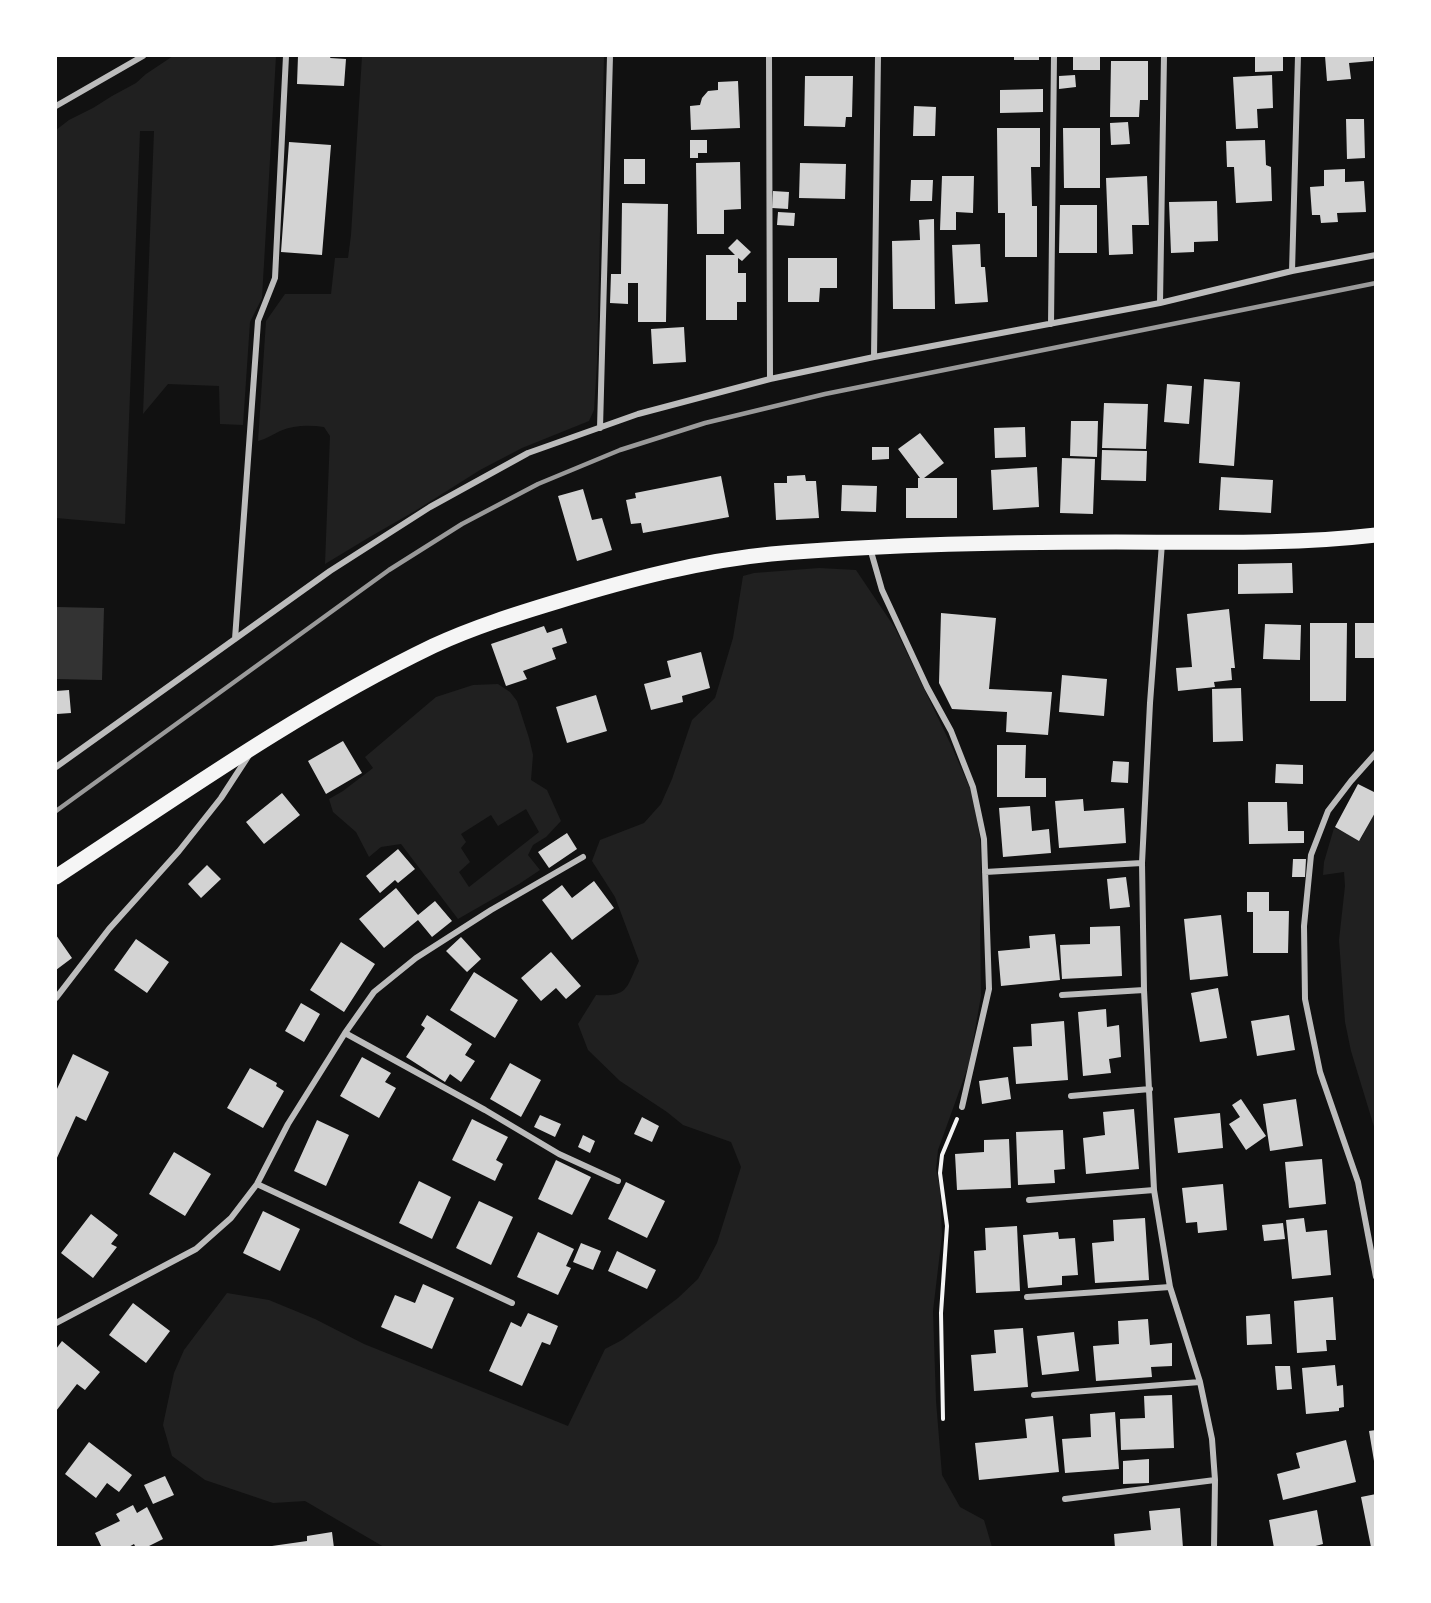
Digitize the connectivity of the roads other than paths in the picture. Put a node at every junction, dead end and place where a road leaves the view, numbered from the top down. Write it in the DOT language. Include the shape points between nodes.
graph roads {
  1 [pos="143,56"];
  2 [pos="286,56"];
  3 [pos="610,56"];
  4 [pos="769,56"];
  5 [pos="878,56"];
  6 [pos="1054,56"];
  7 [pos="1164,56"];
  8 [pos="1298,56"];
  9 [pos="56,106"];
  10 [pos="1376,255"];
  11 [pos="1292,271"];
  12 [pos="1161,303"];
  13 [pos="1051,324"];
  14 [pos="874,357"];
  15 [pos="770,379"];
  16 [pos="600,428"];
  17 [pos="1376,535"];
  18 [pos="1162,543"];
  19 [pos="870,547"];
  20 [pos="235,639"];
  21 [pos="255,746"];
  22 [pos="1376,753"];
  23 [pos="56,767"];
  24 [pos="583,857"];
  25 [pos="1142,863"];
  26 [pos="985,873"];
  27 [pos="56,877"];
  28 [pos="1144,990"];
  29 [pos="1062,995"];
  30 [pos="56,998"];
  31 [pos="345,1033"];
  32 [pos="1150,1089"];
  33 [pos="1071,1096"];
  34 [pos="962,1107"];
  35 [pos="618,1181"];
  36 [pos="257,1184"];
  37 [pos="1155,1190"];
  38 [pos="1029,1200"];
  39 [pos="1376,1277"];
  40 [pos="1170,1287"];
  41 [pos="1027,1297"];
  42 [pos="512,1303"];
  43 [pos="56,1323"];
  44 [pos="1200,1382"];
  45 [pos="1034,1395"];
  46 [pos="1215,1480"];
  47 [pos="1065,1499"];
  48 [pos="1214,1548"];
  1 -- 9 [label="street"];
  2 -- 20 [label="street" via="275,278 258,321"];
  3 -- 16 [label="street"];
  4 -- 15 [label="street"];
  5 -- 14 [label="street"];
  6 -- 13 [label="street"];
  7 -- 12 [label="street"];
  8 -- 11 [label="street"];
  10 -- 11 [label="street"];
  11 -- 12 [label="street"];
  12 -- 13 [label="street"];
  13 -- 14 [label="street"];
  14 -- 15 [label="street"];
  15 -- 16 [label="street"];
  16 -- 20 [label="street" via="528,453 430,507 330,571"];
  17 -- 18 [label="main road" via="1253,543"];
  18 -- 19 [label="main road"];
  18 -- 25 [label="street"];
  19 -- 21 [label="main road" via="768,555 671,570 486,624 433,646 318,707"];
  19 -- 26 [label="street" via="882,590 951,731 973,787 984,839"];
  20 -- 23 [label="street"];
  21 -- 27 [label="main road"];
  21 -- 30 [label="street" via="179,851"];
  22 -- 39 [label="street" via="1328,811 1311,855 1304,926 1307,1009 1320,1072 1358,1182"];
  24 -- 31 [label="street" via="416,958 374,992"];
  25 -- 26 [label="street"];
  25 -- 28 [label="street"];
  26 -- 34 [label="street" via="989,989"];
  28 -- 29 [label="street"];
  28 -- 32 [label="street"];
  31 -- 35 [label="street" via="559,1154"];
  31 -- 36 [label="street" via="288,1124"];
  32 -- 33 [label="street"];
  32 -- 37 [label="street"];
  36 -- 42 [label="street"];
  36 -- 43 [label="street" via="231,1218 196,1249"];
  37 -- 38 [label="street"];
  37 -- 40 [label="street"];
  40 -- 41 [label="street"];
  40 -- 44 [label="street"];
  44 -- 45 [label="street"];
  44 -- 46 [label="street" via="1212,1439"];
  46 -- 47 [label="street"];
  46 -- 48 [label="street"];
}
